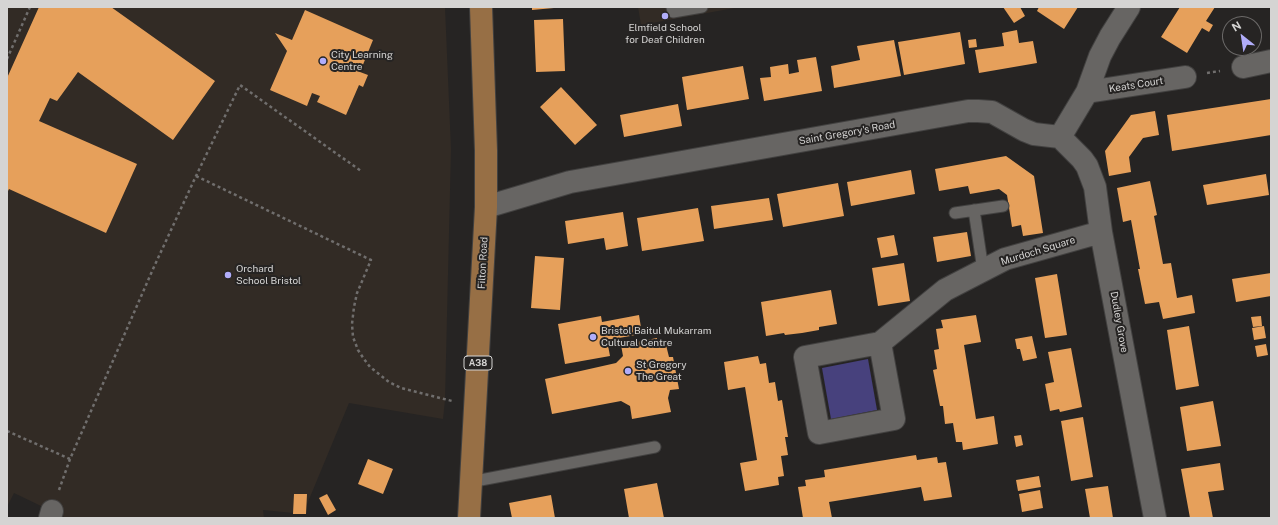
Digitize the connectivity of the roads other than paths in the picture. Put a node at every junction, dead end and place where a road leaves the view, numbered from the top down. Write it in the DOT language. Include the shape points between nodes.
graph roads {
  1 [pos="481,7"];
  2 [pos="672,7"];
  3 [pos="702,7"];
  4 [pos="1129,7"];
  5 [pos="1271,61"];
  6 [pos="1243,67"];
  7 [pos="1185,77"];
  8 [pos="1087,92"];
  9 [pos="1060,137"];
  10 [pos="1003,206"];
  11 [pos="486,207"];
  12 [pos="974,210"];
  13 [pos="955,213"];
  14 [pos="1101,232"];
  15 [pos="983,270"];
  16 [pos="880,343"];
  17 [pos="655,447"];
  18 [pos="470,482"];
  19 [pos="469,518"];
  20 [pos="1155,518"];
  1 -- 11 [label="main road, Filton Road / A38"];
  2 -- 3 [label="lane" via="673,12"];
  4 -- 8 [label="street" via="1100,56"];
  5 -- 6 [label="street"];
  7 -- 8 [label="street, Keats Court"];
  8 -- 9 [label="street"];
  9 -- 11 [label="street, Saint Gregory's Road" via="1034,134 992,112 968,112 570,182"];
  9 -- 14 [label="street, Dudley Grove" via="1082,159 1091,175"];
  10 -- 12 [label="lane"];
  11 -- 18 [label="main road, Filton Road / A38"];
  12 -- 13 [label="lane"];
  12 -- 15 [label="lane"];
  14 -- 15 [label="street, Murdoch Square" via="1005,259"];
  14 -- 20 [label="street, Dudley Grove"];
  15 -- 16 [label="street, Murdoch Square" via="945,290"];
  16 -- 16 [label="street, Murdoch Square" via="894,419 819,433 805,357"];
  17 -- 18 [label="lane"];
  18 -- 19 [label="main road, Filton Road / A38"];
}
